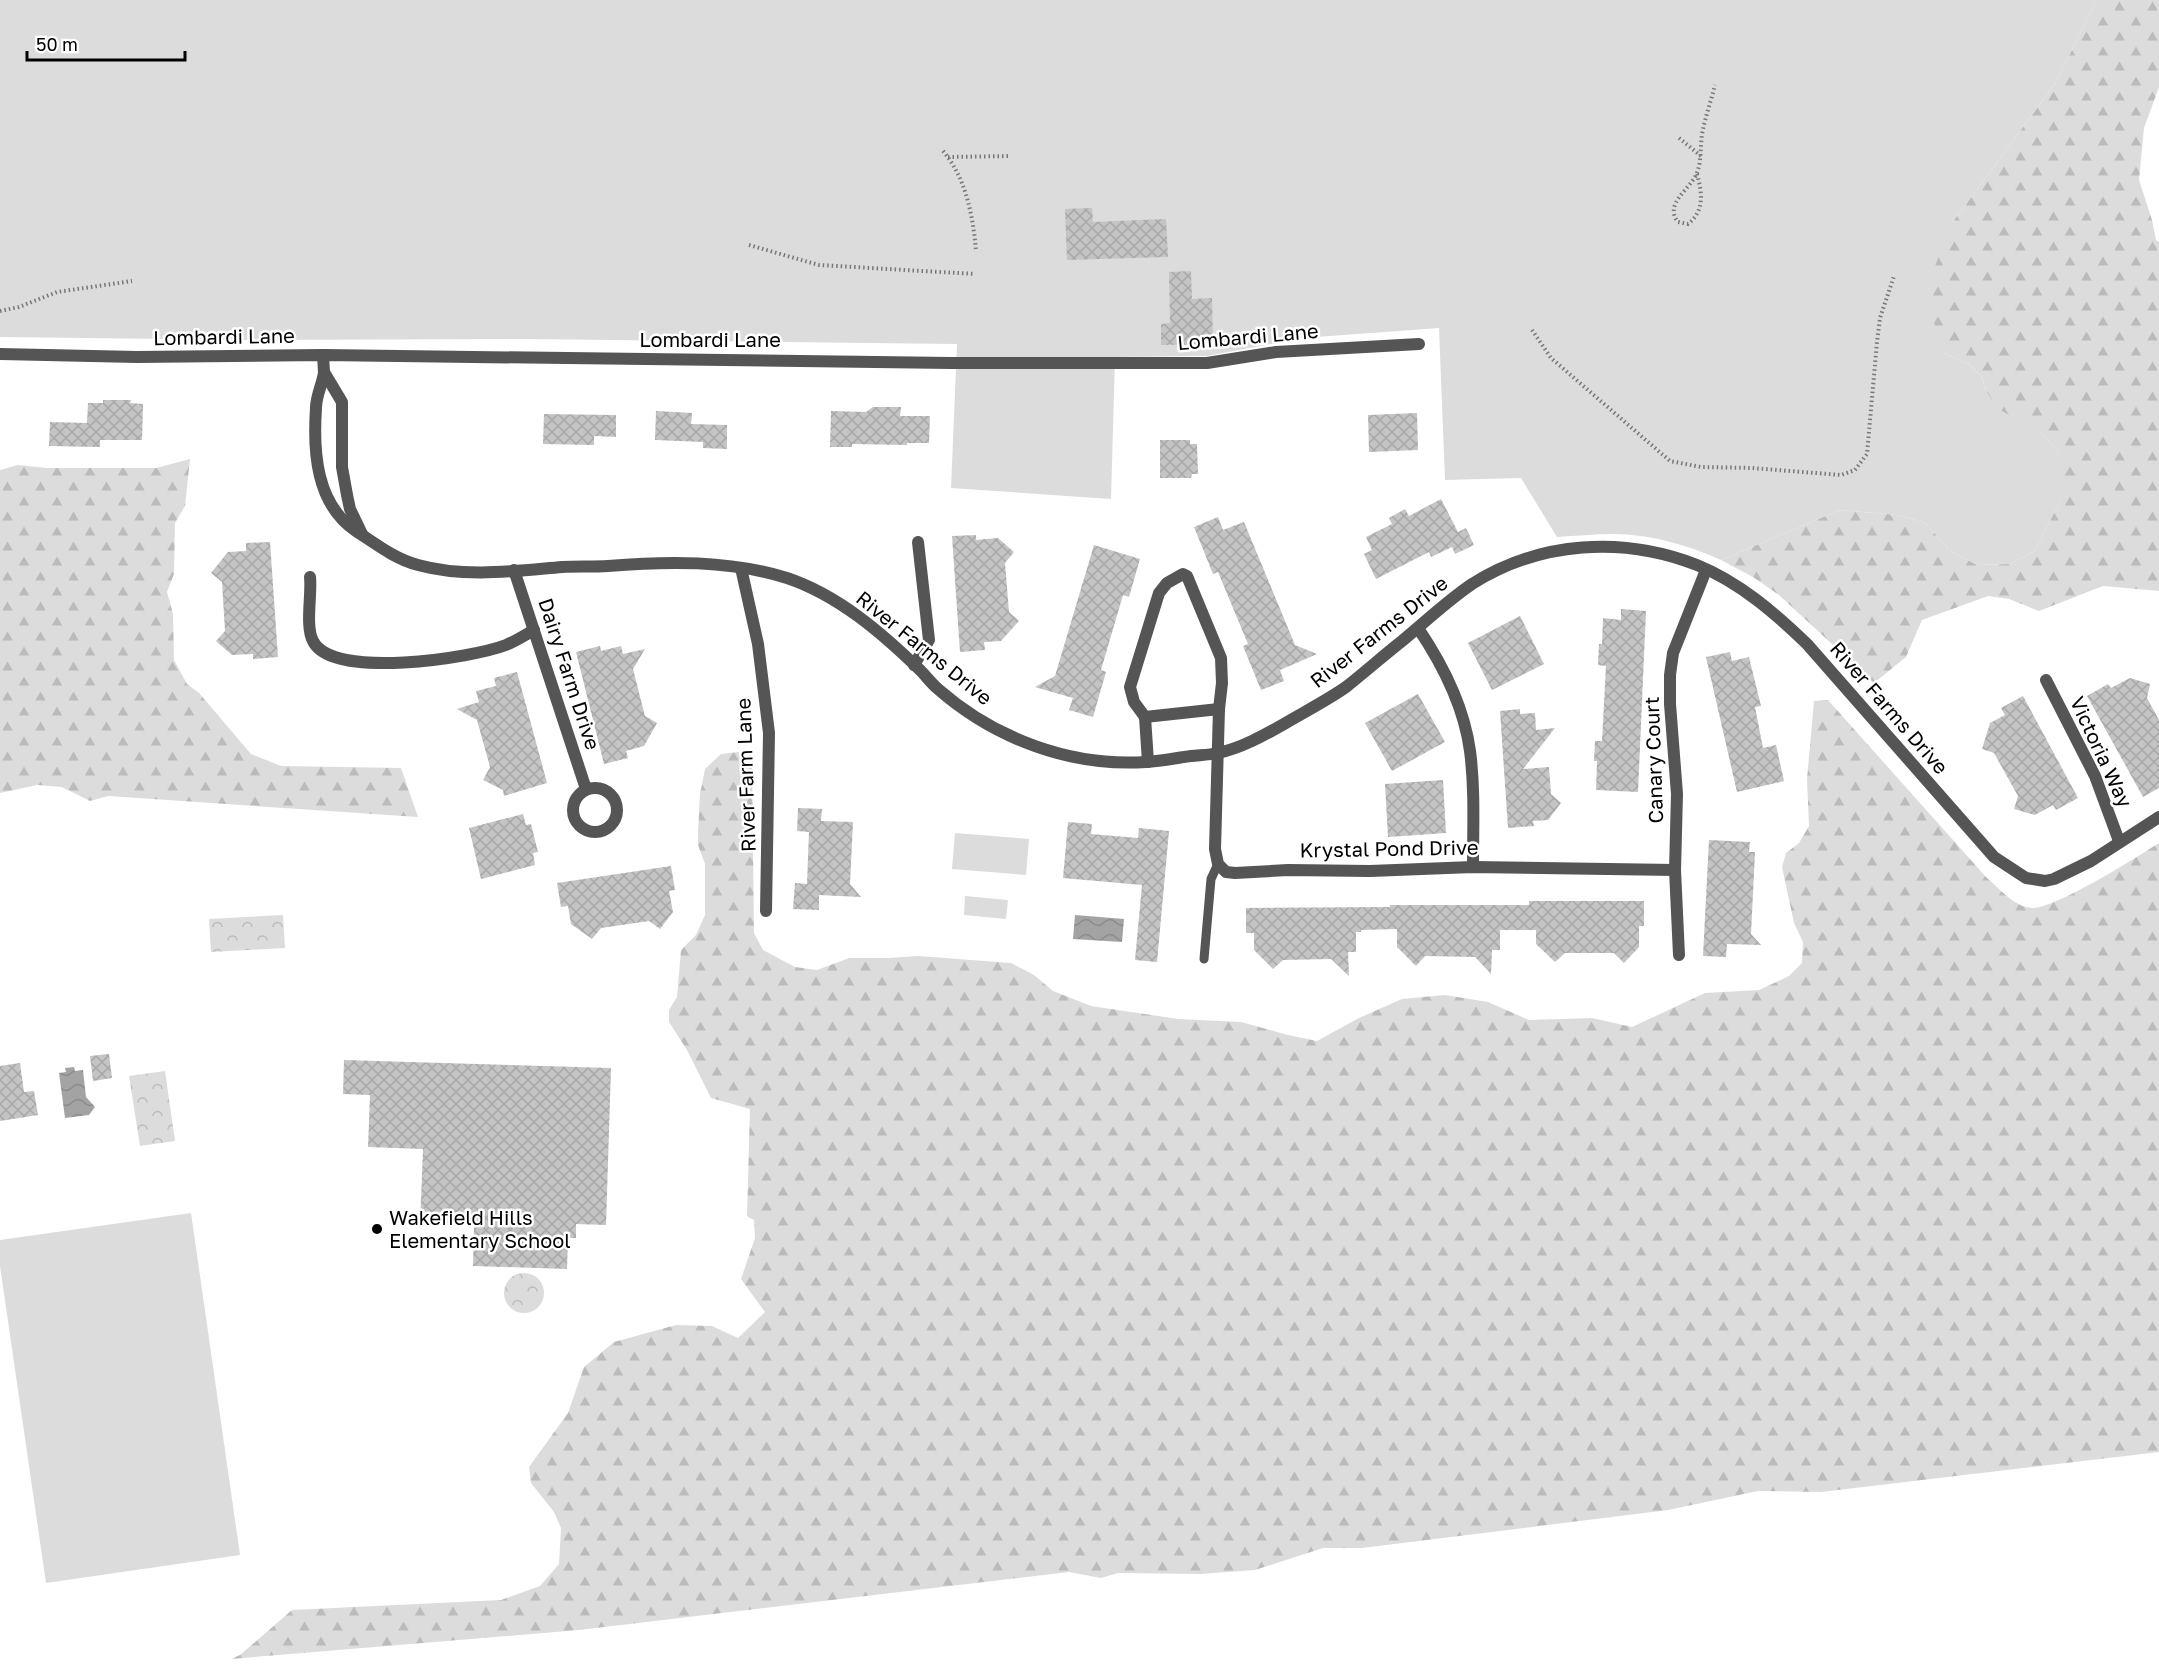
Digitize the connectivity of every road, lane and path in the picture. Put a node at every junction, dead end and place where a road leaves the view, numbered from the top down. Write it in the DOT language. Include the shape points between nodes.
graph roads {
  1 [pos="1715,85"];
  2 [pos="1679,138"];
  3 [pos="943,151"];
  4 [pos="1010,156"];
  5 [pos="1701,156"];
  6 [pos="948,157"];
  7 [pos="1697,174"];
  8 [pos="749,245"];
  9 [pos="976,251"];
  10 [pos="975,274"];
  11 [pos="1893,276"];
  12 [pos="132,281"];
  13 [pos="0,311"];
  14 [pos="1532,330"];
  15 [pos="1419,344"];
  16 [pos="0,354"];
  17 [pos="323,355"];
  18 [pos="324,372"];
  19 [pos="363,535"];
  20 [pos="918,542"];
  21 [pos="741,568"];
  22 [pos="514,570"];
  23 [pos="1706,570"];
  24 [pos="310,577"];
  25 [pos="1418,628"];
  26 [pos="534,630"];
  27 [pos="914,665"];
  28 [pos="2046,680"];
  29 [pos="1219,709"];
  30 [pos="1145,717"];
  31 [pos="1217,753"];
  32 [pos="1148,762"];
  33 [pos="586,789"];
  34 [pos="2159,817"];
  35 [pos="2119,841"];
  36 [pos="1218,864"];
  37 [pos="1473,867"];
  38 [pos="1675,870"];
  39 [pos="766,911"];
  40 [pos="1679,955"];
  41 [pos="1204,959"];
  1 -- 5 [label="path" via="1703,130"];
  2 -- 5 [label="path"];
  3 -- 6 [label="path"];
  4 -- 6 [label="path"];
  5 -- 7 [label="path"];
  6 -- 9 [label="path" via="970,207"];
  7 -- 7 [label="path" via="1675,205 1678,222 1688,224 1698,214 1702,197"];
  8 -- 10 [label="path" via="819,265"];
  11 -- 14 [label="path" via="1880,318 1867,454 1861,465 1847,474 1720,468 1670,461 1551,358"];
  12 -- 13 [label="path" via="57,292"];
  15 -- 17 [label="street, Lombardi Lane" via="1276,352 1207,363"];
  16 -- 17 [label="street, Lombardi Lane"];
  17 -- 18 [label="street, River Farms Drive"];
  18 -- 19 [label="street, River Farms Drive" via="342,402 345,486 350,509"];
  18 -- 19 [label="street, River Farms Drive" via="316,403 320,478 338,517"];
  19 -- 22 [label="street, River Farms Drive" via="419,566 458,572"];
  20 -- 27 [label="street" via="929,640"];
  21 -- 22 [label="street, River Farms Drive" via="668,563"];
  21 -- 27 [label="street, River Farms Drive" via="790,579 826,597 876,630"];
  21 -- 39 [label="street, River Farm Lane" via="758,644 769,733"];
  22 -- 26 [label="street, Dairy Farm Drive"];
  23 -- 25 [label="street, River Farms Drive" via="1639,549 1569,548 1494,572 1471,585"];
  23 -- 35 [label="street, River Farms Drive" via="1773,612 1802,639 1977,839 2016,873 2036,881 2054,879 2091,861"];
  23 -- 38 [label="street, Canary Court" via="1673,653 1670,675 1677,794"];
  24 -- 26 [label="street" via="312,640 326,654 343,659 386,664 455,658 506,645"];
  25 -- 31 [label="street, River Farms Drive" via="1329,698 1265,735"];
  25 -- 37 [label="street" via="1436,656 1463,719 1472,775"];
  26 -- 33 [label="street, Dairy Farm Drive"];
  27 -- 32 [label="street, River Farms Drive" via="951,699 1018,740 1086,759"];
  28 -- 35 [label="street, Victoria Way" via="2095,776"];
  29 -- 30 [label="street"];
  29 -- 30 [label="street" via="1221,658 1183,574 1159,593 1130,687 1134,702"];
  29 -- 31 [label="street"];
  30 -- 32 [label="street"];
  31 -- 32 [label="street, River Farms Drive"];
  31 -- 36 [label="street"];
  34 -- 35 [label="street, River Farms Drive"];
  36 -- 37 [label="street, Krystal Pond Drive" via="1226,872 1235,873"];
  36 -- 41 [label="lane" via="1211,879"];
  37 -- 38 [label="street, Krystal Pond Drive"];
  38 -- 40 [label="street, Canary Court"];
}
